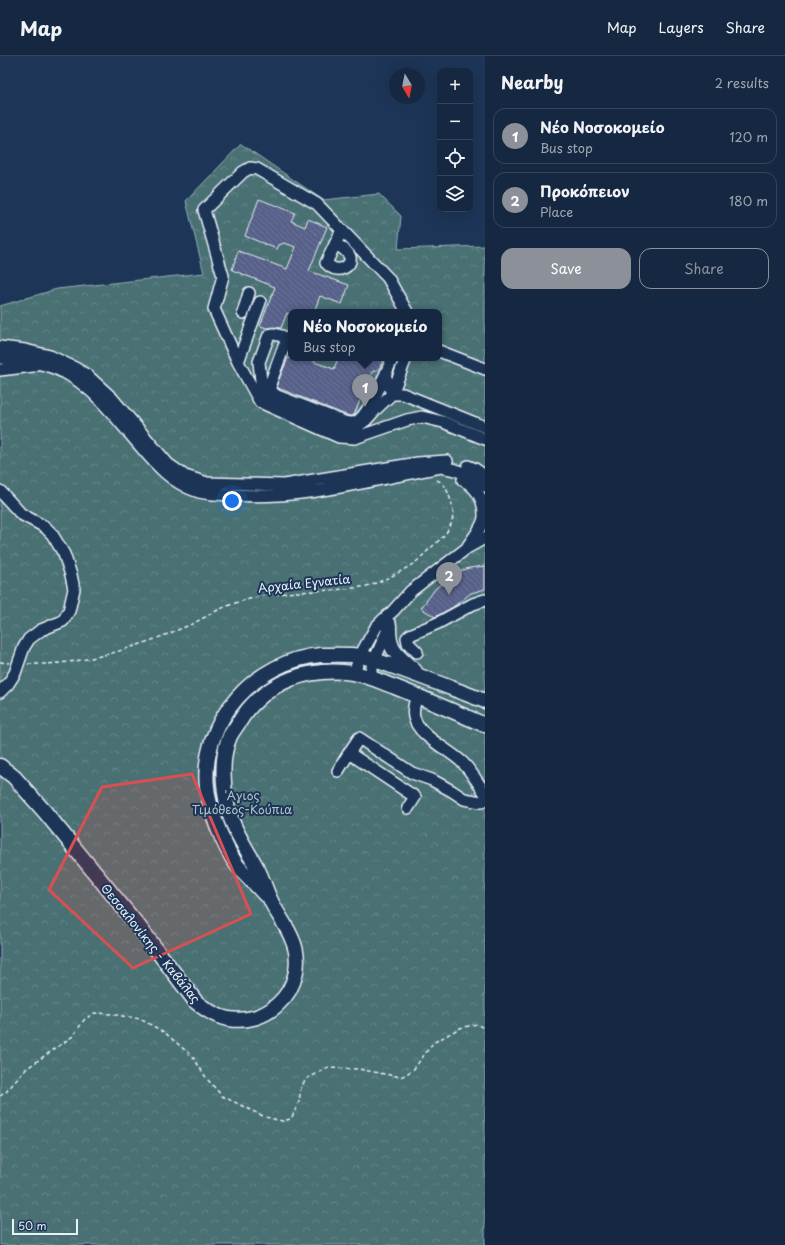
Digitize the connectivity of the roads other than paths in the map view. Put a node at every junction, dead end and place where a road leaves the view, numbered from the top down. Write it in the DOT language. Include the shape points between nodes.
graph roads {
  1 [pos="342,230"];
  2 [pos="335,244"];
  3 [pos="249,293"];
  4 [pos="405,309"];
  5 [pos="0,347"];
  6 [pos="442,352"];
  7 [pos="0,358"];
  8 [pos="391,361"];
  9 [pos="405,361"];
  10 [pos="238,362"];
  11 [pos="46,365"];
  12 [pos="485,369"];
  13 [pos="0,370"];
  14 [pos="384,375"];
  15 [pos="392,394"];
  16 [pos="372,408"];
  17 [pos="485,427"];
  18 [pos="485,439"];
  19 [pos="413,472"];
  20 [pos="485,476"];
  21 [pos="485,486"];
  22 [pos="0,491"];
  23 [pos="485,527"];
  24 [pos="480,537"];
  25 [pos="485,600"];
  26 [pos="393,611"];
  27 [pos="389,625"];
  28 [pos="417,652"];
  29 [pos="360,656"];
  30 [pos="374,661"];
  31 [pos="354,673"];
  32 [pos="369,677"];
  33 [pos="426,678"];
  34 [pos="0,692"];
  35 [pos="417,695"];
  36 [pos="485,701"];
  37 [pos="485,725"];
  38 [pos="349,753"];
  39 [pos="0,766"];
  40 [pos="338,771"];
  41 [pos="485,793"];
  42 [pos="485,800"];
  43 [pos="408,808"];
  44 [pos="270,900"];
  1 -- 2 [label="street"];
  1 -- 4 [label="street" via="388,278"];
  1 -- 10 [label="street" via="317,204 257,169 250,168 243,172 204,210 223,276 214,309"];
  3 -- 10 [label="street" via="244,309 258,307"];
  5 -- 20 [label="street" via="50,356 88,376 112,398 168,464 186,476 207,483 284,485 441,460 466,465"];
  6 -- 12 [label="street"];
  7 -- 11 [label="street"];
  8 -- 14 [label="street"];
  9 -- 15 [label="street"];
  10 -- 18 [label="street" via="260,402 339,437 355,438 422,417 443,422"];
  11 -- 13 [label="street"];
  11 -- 19 [label="street" via="71,377 95,395 162,472 180,484 202,493 238,496 289,495"];
  14 -- 15 [label="street"];
  14 -- 16 [label="street"];
  15 -- 16 [label="street"];
  15 -- 17 [label="street" via="403,394"];
  16 -- 16 [label="street" via="354,423 344,422 277,396 272,392 270,384 286,341 282,336 269,335 259,362 261,381 268,398 346,429 358,426 366,420"];
  19 -- 21 [label="street" via="441,467 472,476"];
  19 -- 24 [label="street" via="455,476 468,482 478,491 483,497 485,515"];
  22 -- 34 [label="street" via="21,514 45,527 52,534 64,554 74,589 69,611 63,620 29,639 12,678"];
  23 -- 24 [label="street"];
  24 -- 26 [label="street" via="411,591"];
  25 -- 28 [label="street" via="410,635 407,638 408,643"];
  26 -- 27 [label="street"];
  26 -- 29 [label="street" via="376,627"];
  27 -- 30 [label="street"];
  27 -- 33 [label="main road" via="389,642 392,648 400,658"];
  29 -- 30 [label="main road, Θεσσαλονίκης - Καβάλας"];
  29 -- 31 [label="street"];
  29 -- 44 [label="main road, Θεσσαλονίκης - Καβάλας" via="321,655 300,658 271,670 233,702 212,743 207,787 217,826 237,865"];
  30 -- 32 [label="street"];
  30 -- 33 [label="main road, Θεσσαλονίκης - Καβάλας"];
  31 -- 32 [label="main road, Θεσσαλονίκης - Καβάλας"];
  31 -- 44 [label="main road, Θεσσαλονίκης - Καβάλας" via="324,672 292,678 277,684 246,712 230,737 224,768 229,813"];
  32 -- 35 [label="main road, Θεσσαλονίκης - Καβάλας"];
  33 -- 36 [label="main road, Θεσσαλονίκης - Καβάλας"];
  35 -- 37 [label="main road, Θεσσαλονίκης - Καβάλας"];
  35 -- 41 [label="street" via="413,712 415,722 440,747 463,763"];
  38 -- 40 [label="street"];
  38 -- 42 [label="street" via="359,738 412,773 432,780 464,799 481,802"];
  38 -- 43 [label="street" via="415,797"];
  39 -- 44 [label="main road, Θεσσαλονίκης - Καβάλας" via="14,777 45,812 140,928 196,1002 213,1014 233,1020 254,1018 275,1007 291,987 296,969 296,950"];
}
